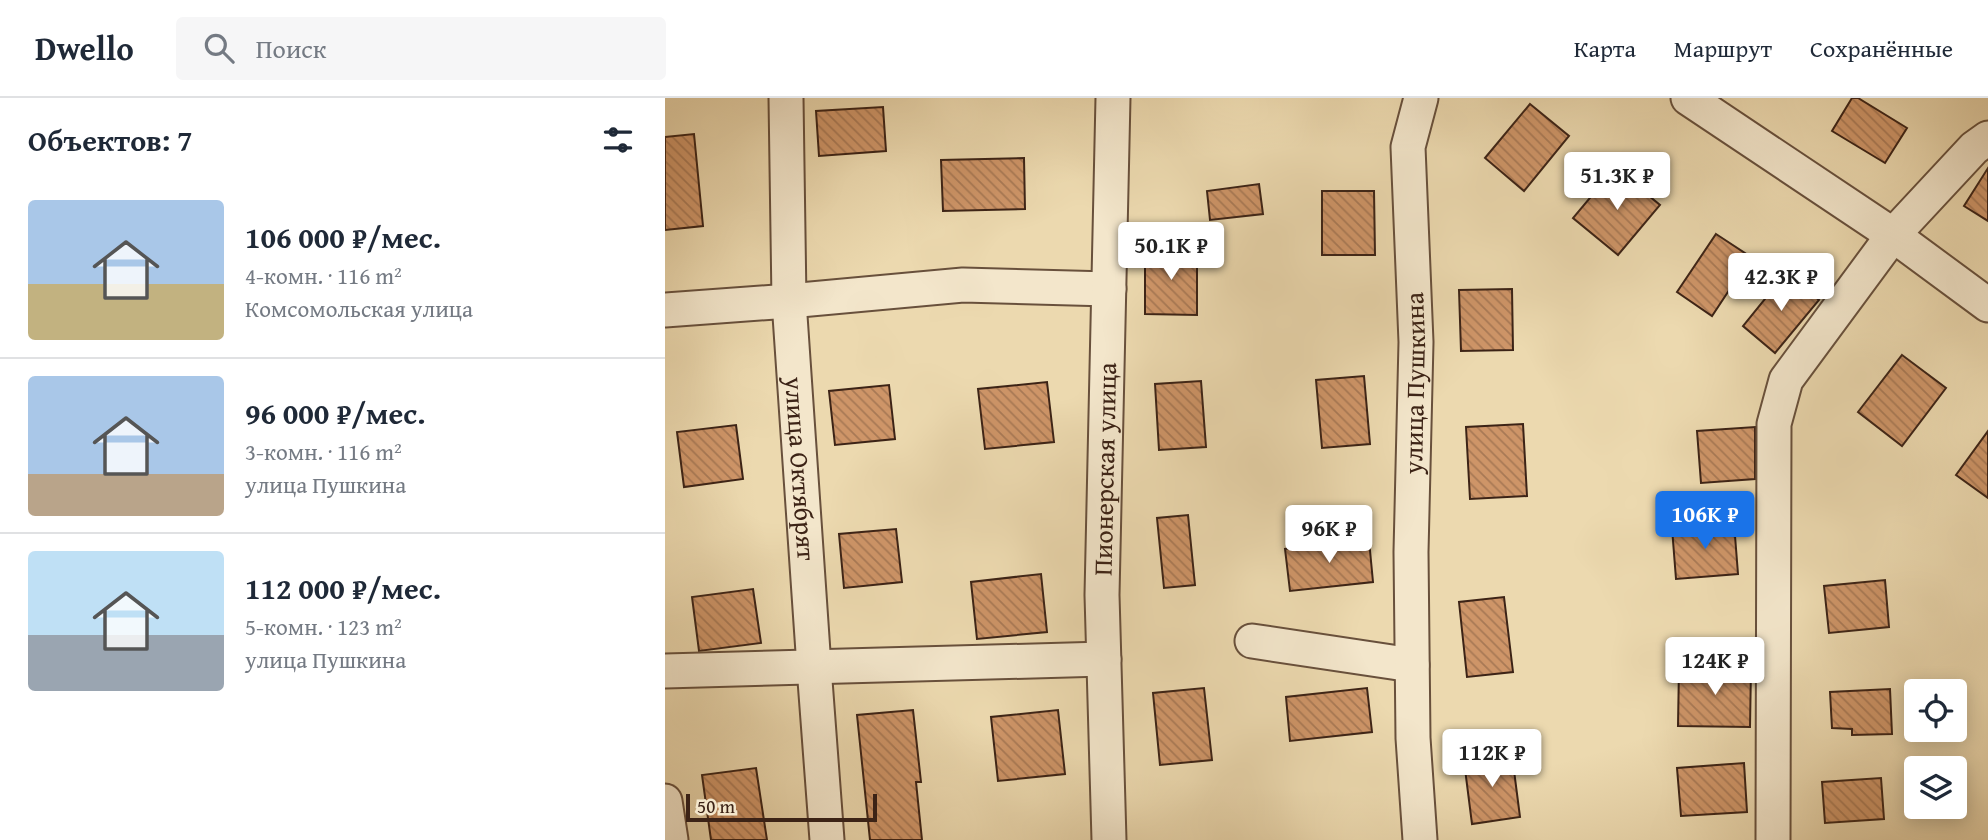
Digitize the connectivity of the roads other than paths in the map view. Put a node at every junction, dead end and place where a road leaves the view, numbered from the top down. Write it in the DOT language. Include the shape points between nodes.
graph roads {
  1 [pos="786,98"];
  2 [pos="1113,98"];
  3 [pos="1421,98"];
  4 [pos="1688,98"];
  5 [pos="1988,138"];
  6 [pos="1893,234"];
  7 [pos="1109,289"];
  8 [pos="789,301"];
  9 [pos="1988,305"];
  10 [pos="665,310"];
  11 [pos="1252,641"];
  12 [pos="1104,659"];
  13 [pos="1412,665"];
  14 [pos="814,667"];
  15 [pos="665,671"];
  16 [pos="665,800"];
  17 [pos="671,840"];
  18 [pos="827,840"];
  19 [pos="1109,840"];
  20 [pos="1420,840"];
  21 [pos="1773,840"];
  1 -- 8 [label="street, улица Октябрят"];
  2 -- 7 [label="street, Пионерская улица"];
  3 -- 13 [label="street, улица Пушкина" via="1408,147 1416,342"];
  4 -- 6 [label="street"];
  5 -- 6 [label="street"];
  6 -- 9 [label="street"];
  6 -- 21 [label="street" via="1786,380 1774,424"];
  7 -- 8 [label="street" via="963,285"];
  7 -- 12 [label="street, Пионерская улица"];
  8 -- 10 [label="street"];
  8 -- 14 [label="street, улица Октябрят"];
  11 -- 13 [label="street"];
  12 -- 14 [label="street"];
  12 -- 19 [label="street, Пионерская улица"];
  13 -- 20 [label="street, улица Пушкина"];
  14 -- 15 [label="street"];
  14 -- 18 [label="street, улица Октябрят"];
  16 -- 17 [label="street"];
}
